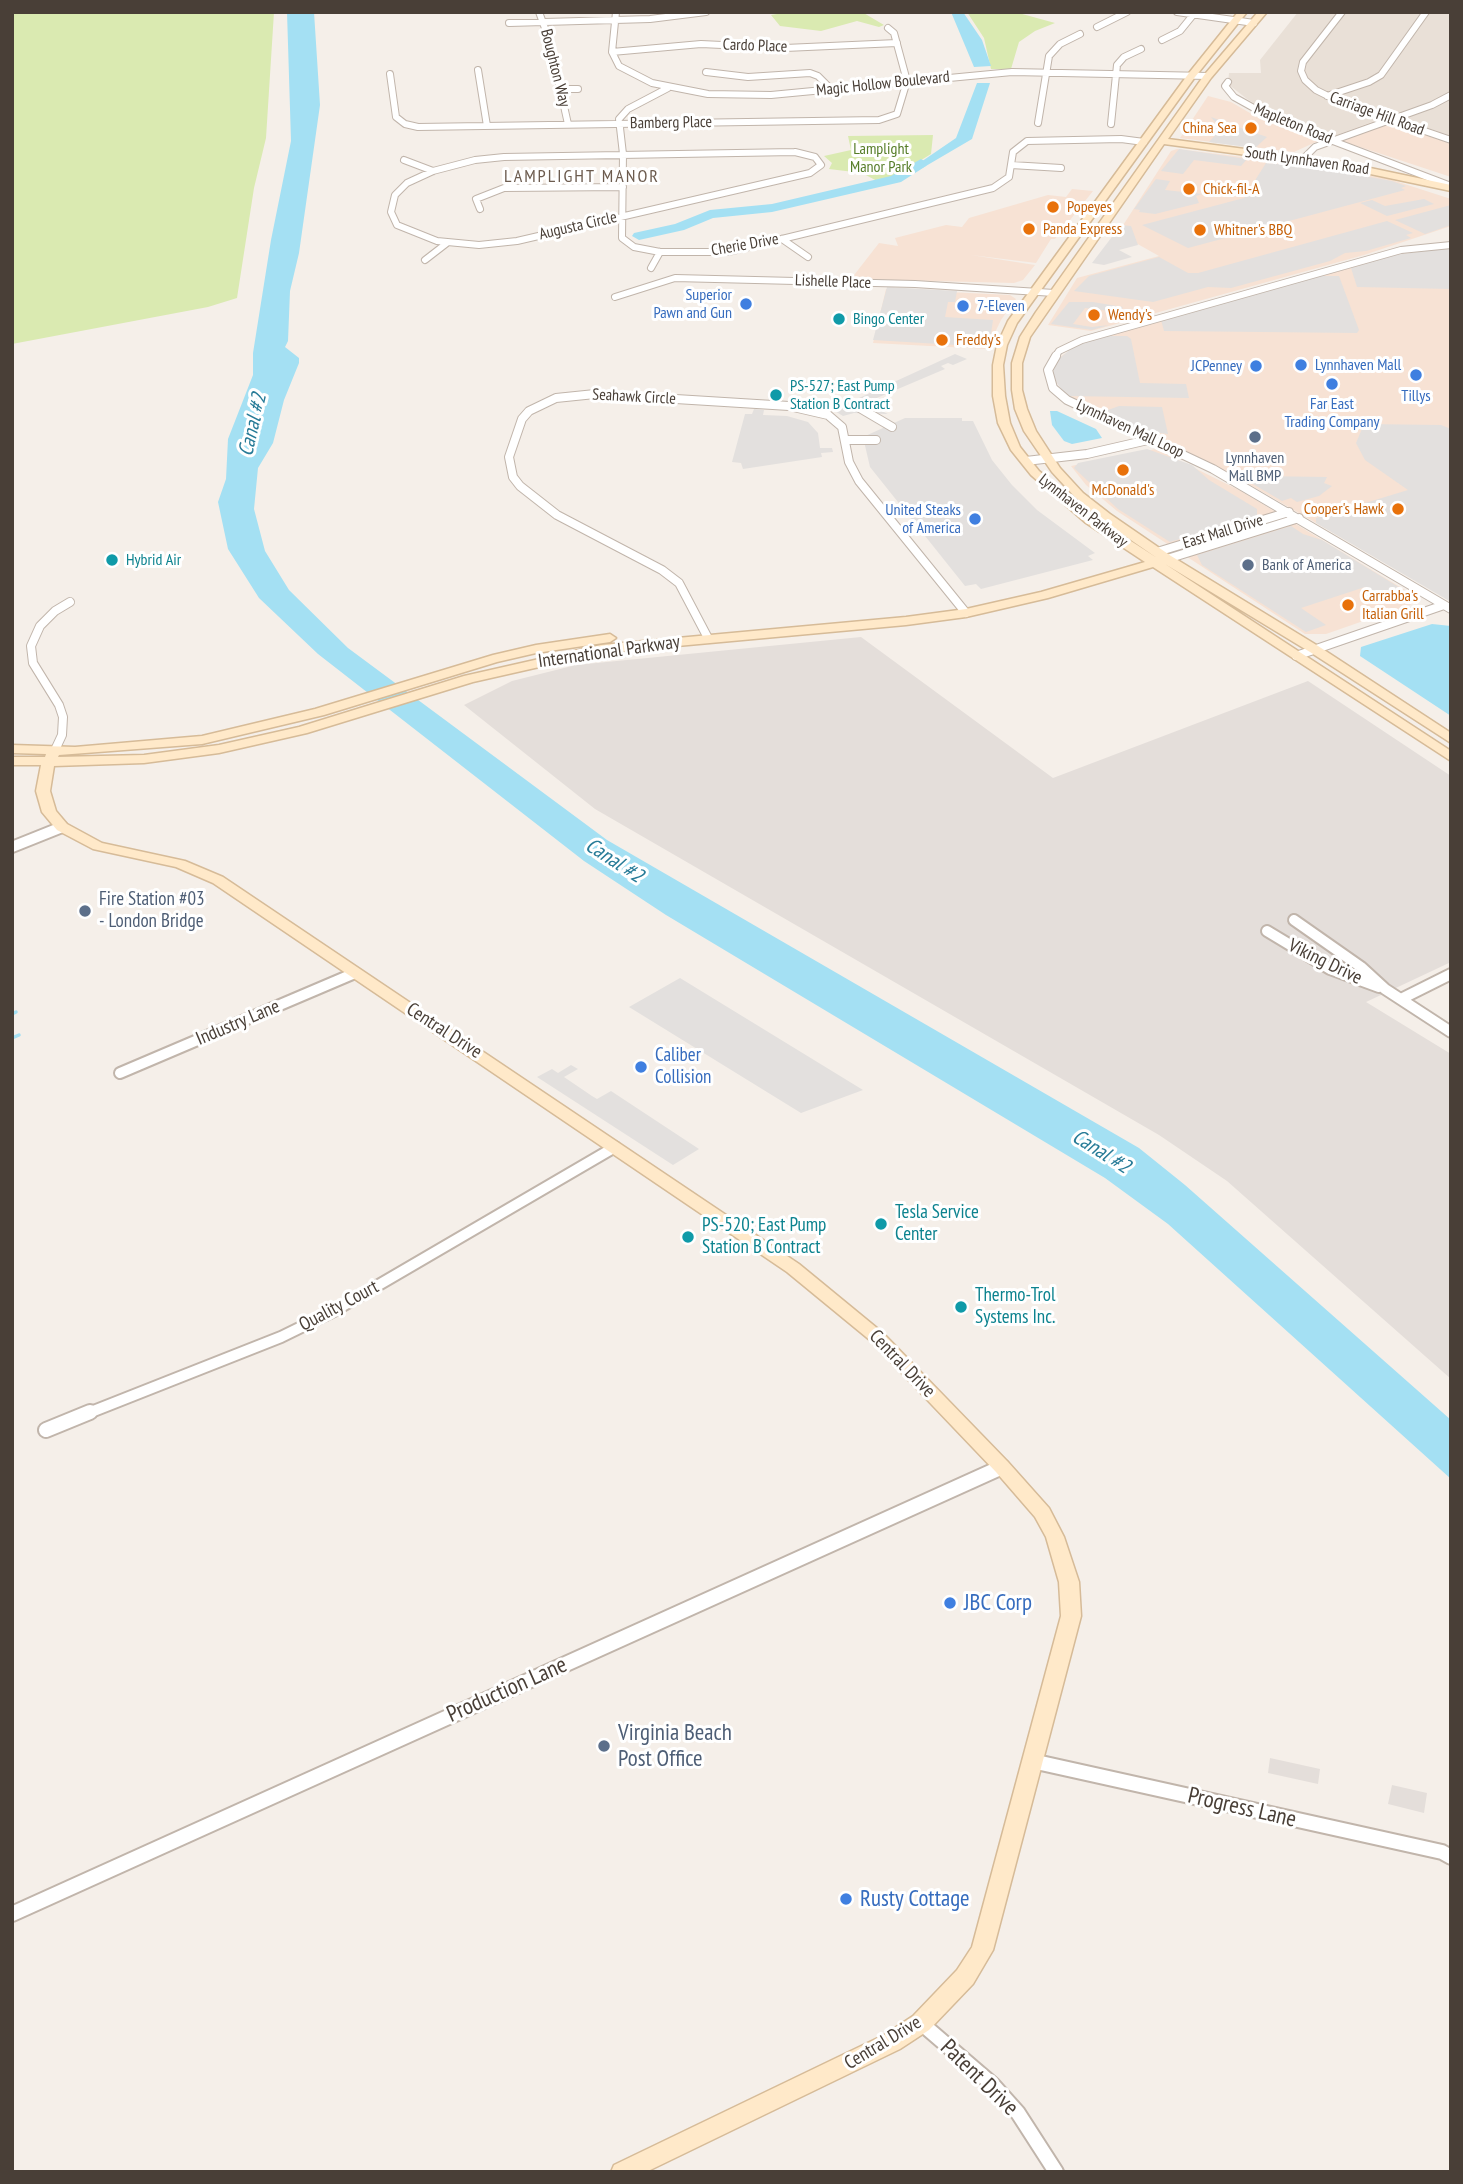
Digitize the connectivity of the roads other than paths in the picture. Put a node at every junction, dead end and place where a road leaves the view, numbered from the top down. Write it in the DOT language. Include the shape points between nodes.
graph roads {
  1 [pos="539,12"];
  2 [pos="706,12"];
  3 [pos="1127,12"];
  4 [pos="1177,12"];
  5 [pos="1242,12"];
  6 [pos="1263,12"];
  7 [pos="1342,12"];
  8 [pos="1426,12"];
  9 [pos="1193,15"];
  10 [pos="616,16"];
  11 [pos="543,21"];
  12 [pos="1235,21"];
  13 [pos="509,23"];
  14 [pos="1254,23"];
  15 [pos="888,27"];
  16 [pos="1097,27"];
  17 [pos="1080,33"];
  18 [pos="1162,40"];
  19 [pos="897,43"];
  20 [pos="1141,49"];
  21 [pos="612,52"];
  22 [pos="478,70"];
  23 [pos="1046,71"];
  24 [pos="706,72"];
  25 [pos="1117,72"];
  26 [pos="390,74"];
  27 [pos="1192,75"];
  28 [pos="1208,76"];
  29 [pos="907,81"];
  30 [pos="1228,82"];
  31 [pos="668,88"];
  32 [pos="561,89"];
  33 [pos="578,89"];
  34 [pos="832,90"];
  35 [pos="1451,95"];
  36 [pos="1327,96"];
  37 [pos="1391,120"];
  38 [pos="620,123"];
  39 [pos="1038,123"];
  40 [pos="568,124"];
  41 [pos="1111,124"];
  42 [pos="486,126"];
  43 [pos="1333,140"];
  44 [pos="1451,140"];
  45 [pos="1162,141"];
  46 [pos="1143,142"];
  47 [pos="623,155"];
  48 [pos="1303,159"];
  49 [pos="404,160"];
  50 [pos="1011,165"];
  51 [pos="1060,168"];
  52 [pos="433,171"];
  53 [pos="623,187"];
  54 [pos="1451,187"];
  55 [pos="480,209"];
  56 [pos="624,216"];
  57 [pos="782,239"];
  58 [pos="447,243"];
  59 [pos="1451,246"];
  60 [pos="660,252"];
  61 [pos="808,257"];
  62 [pos="425,260"];
  63 [pos="651,268"];
  64 [pos="1036,291"];
  65 [pos="1054,293"];
  66 [pos="615,297"];
  67 [pos="853,404"];
  68 [pos="892,427"];
  69 [pos="845,440"];
  70 [pos="876,440"];
  71 [pos="1148,440"];
  72 [pos="1049,459"];
  73 [pos="1026,461"];
  74 [pos="1289,512"];
  75 [pos="1299,518"];
  76 [pos="1155,558"];
  77 [pos="70,602"];
  78 [pos="1447,607"];
  79 [pos="962,608"];
  80 [pos="705,633"];
  81 [pos="1314,649"];
  82 [pos="1296,656"];
  83 [pos="358,707"];
  84 [pos="1451,739"];
  85 [pos="12,749"];
  86 [pos="55,750"];
  87 [pos="1451,757"];
  88 [pos="12,761"];
  89 [pos="48,764"];
  90 [pos="62,827"];
  91 [pos="12,848"];
  92 [pos="1294,920"];
  93 [pos="1267,931"];
  94 [pos="355,973"];
  95 [pos="1451,974"];
  96 [pos="1385,989"];
  97 [pos="1401,999"];
  98 [pos="1451,1032"];
  99 [pos="120,1073"];
  100 [pos="615,1147"];
  101 [pos="46,1430"];
  102 [pos="1002,1467"];
  103 [pos="1032,1761"];
  104 [pos="1451,1857"];
  105 [pos="12,1914"];
  106 [pos="921,2023"];
  107 [pos="622,2172"];
  108 [pos="1056,2172"];
  1 -- 11 [label="street, Boughton Way"];
  2 -- 10 [label="street" via="663,18"];
  3 -- 16 [label="street"];
  4 -- 9 [label="street"];
  5 -- 12 [label="main road, Lynnhaven Parkway"];
  6 -- 14 [label="main road, Lynnhaven Parkway"];
  7 -- 36 [label="street, Carriage Hill Road" via="1302,66 1305,80"];
  8 -- 36 [label="street" via="1381,75"];
  9 -- 12 [label="street"];
  9 -- 18 [label="street" via="1180,32"];
  10 -- 11 [label="street"];
  10 -- 21 [label="street"];
  11 -- 13 [label="street"];
  11 -- 32 [label="street, Boughton Way"];
  12 -- 14 [label="street"];
  12 -- 27 [label="main road, Lynnhaven Parkway"];
  14 -- 28 [label="main road, Lynnhaven Parkway"];
  15 -- 19 [label="street"];
  17 -- 23 [label="street" via="1051,51"];
  19 -- 21 [label="street, Cardo Place" via="785,48 701,44"];
  19 -- 29 [label="street"];
  20 -- 25 [label="street" via="1120,61"];
  21 -- 31 [label="street, Magic Hollow Boulevard" via="624,70"];
  22 -- 42 [label="street"];
  23 -- 25 [label="street, Magic Hollow Boulevard"];
  23 -- 29 [label="street, Magic Hollow Boulevard"];
  23 -- 39 [label="street"];
  24 -- 34 [label="street" via="748,77 810,73"];
  25 -- 27 [label="street, Magic Hollow Boulevard"];
  25 -- 41 [label="street"];
  26 -- 42 [label="street, Bamberg Place" via="396,117 401,122 426,127"];
  27 -- 28 [label="street, Magic Hollow Boulevard"];
  27 -- 46 [label="main road, Lynnhaven Parkway"];
  28 -- 45 [label="main road, Lynnhaven Parkway"];
  29 -- 34 [label="street, Magic Hollow Boulevard"];
  29 -- 38 [label="street, Bamberg Place" via="899,113 879,120"];
  30 -- 43 [label="street, Mapleton Road" via="1229,92 1247,106"];
  31 -- 34 [label="street, Magic Hollow Boulevard" via="748,96"];
  31 -- 38 [label="street" via="628,109"];
  32 -- 33 [label="street"];
  32 -- 40 [label="street, Boughton Way"];
  35 -- 37 [label="street"];
  36 -- 37 [label="street, Carriage Hill Road"];
  37 -- 43 [label="street"];
  37 -- 44 [label="street, Carriage Hill Road"];
  38 -- 40 [label="street, Bamberg Place"];
  38 -- 47 [label="street, Cherie Drive"];
  40 -- 42 [label="street, Bamberg Place"];
  43 -- 48 [label="street" via="1310,149"];
  43 -- 54 [label="street, Mapleton Road"];
  45 -- 46 [label="street, Cherie Drive"];
  45 -- 48 [label="main road, South Lynnhaven Road"];
  45 -- 65 [label="main road, Lynnhaven Parkway"];
  46 -- 50 [label="street, Cherie Drive" via="1016,147"];
  46 -- 64 [label="main road, Lynnhaven Parkway"];
  47 -- 52 [label="street, Augusta Circle" via="504,157"];
  47 -- 53 [label="street, Cherie Drive"];
  47 -- 56 [label="street, Augusta Circle" via="787,152 821,162 810,173"];
  48 -- 54 [label="main road, South Lynnhaven Road"];
  49 -- 52 [label="street"];
  50 -- 51 [label="street"];
  50 -- 57 [label="street, Cherie Drive" via="1009,177 993,188"];
  52 -- 58 [label="street, Augusta Circle" via="400,189 391,212 404,229"];
  53 -- 55 [label="street" via="504,188 480,196 476,200"];
  53 -- 56 [label="street, Cherie Drive"];
  56 -- 58 [label="street, Augusta Circle" via="517,241"];
  56 -- 60 [label="street, Cherie Drive" via="622,238 626,243"];
  57 -- 60 [label="street, Cherie Drive" via="719,253"];
  57 -- 61 [label="street"];
  58 -- 62 [label="street"];
  59 -- 71 [label="street, Lynnhaven Mall Loop" via="1401,250 1082,340 1053,357 1048,377 1060,395"];
  60 -- 63 [label="street"];
  64 -- 65 [label="street, Lishelle Place"];
  64 -- 66 [label="street, Lishelle Place" via="674,278"];
  64 -- 73 [label="main road, Lynnhaven Parkway" via="1009,330 998,365 1004,423"];
  65 -- 72 [label="main road, Lynnhaven Parkway" via="1025,337 1016,376 1025,421"];
  67 -- 68 [label="street"];
  69 -- 70 [label="street"];
  69 -- 79 [label="street, Seahawk Circle" via="859,481"];
  69 -- 80 [label="street, Seahawk Circle" via="842,427 828,415 779,405 582,395 543,402 522,419 509,457 520,486 556,515 679,583"];
  71 -- 72 [label="street"];
  71 -- 74 [label="street, Lynnhaven Mall Loop" via="1213,469"];
  72 -- 73 [label="street"];
  72 -- 76 [label="main road, Lynnhaven Parkway" via="1079,495"];
  73 -- 76 [label="main road, Lynnhaven Parkway" via="1055,492"];
  74 -- 75 [label="street, Lynnhaven Mall Loop"];
  74 -- 76 [label="street, East Mall Drive"];
  75 -- 76 [label="street, East Mall Drive"];
  75 -- 78 [label="street, Lynnhaven Mall Loop"];
  76 -- 79 [label="main road, International Parkway" via="1044,595"];
  76 -- 81 [label="main road, Lynnhaven Parkway"];
  76 -- 82 [label="main road, Lynnhaven Parkway"];
  77 -- 86 [label="street" via="47,618 31,646 33,663 63,717 62,736"];
  78 -- 81 [label="street"];
  79 -- 80 [label="main road, International Parkway" via="906,621"];
  80 -- 83 [label="main road, International Parkway" via="513,667"];
  80 -- 83 [label="main road, International Parkway" via="559,645 492,659 421,680"];
  81 -- 82 [label="street"];
  81 -- 84 [label="main road, Lynnhaven Parkway"];
  82 -- 87 [label="main road, Lynnhaven Parkway"];
  83 -- 86 [label="main road, International Parkway" via="202,740"];
  83 -- 89 [label="main road, International Parkway" via="281,736 219,748 144,760"];
  85 -- 86 [label="main road, International Parkway"];
  86 -- 89 [label="main road"];
  88 -- 89 [label="main road, International Parkway"];
  89 -- 90 [label="main road" via="43,791 49,812"];
  90 -- 91 [label="street"];
  90 -- 94 [label="main road, Central Drive" via="98,846 201,870"];
  92 -- 96 [label="street, Viking Drive"];
  93 -- 96 [label="street, Viking Drive" via="1330,969"];
  94 -- 99 [label="street, Industry Lane"];
  94 -- 100 [label="main road, Central Drive"];
  95 -- 97 [label="street"];
  96 -- 97 [label="street, Viking Drive"];
  97 -- 98 [label="street, Viking Drive"];
  100 -- 101 [label="street, Quality Court" via="334,1311 259,1346"];
  100 -- 102 [label="main road, Central Drive" via="834,1300 877,1337"];
  102 -- 103 [label="main road, Central Drive" via="1047,1520 1069,1581 1069,1626"];
  102 -- 105 [label="street, Production Lane"];
  103 -- 104 [label="street, Progress Lane"];
  103 -- 106 [label="main road, Central Drive" via="982,1950 965,1977"];
  106 -- 107 [label="main road, Central Drive" via="857,2062"];
  106 -- 108 [label="street, Patent Drive" via="992,2084 1018,2113"];
}
